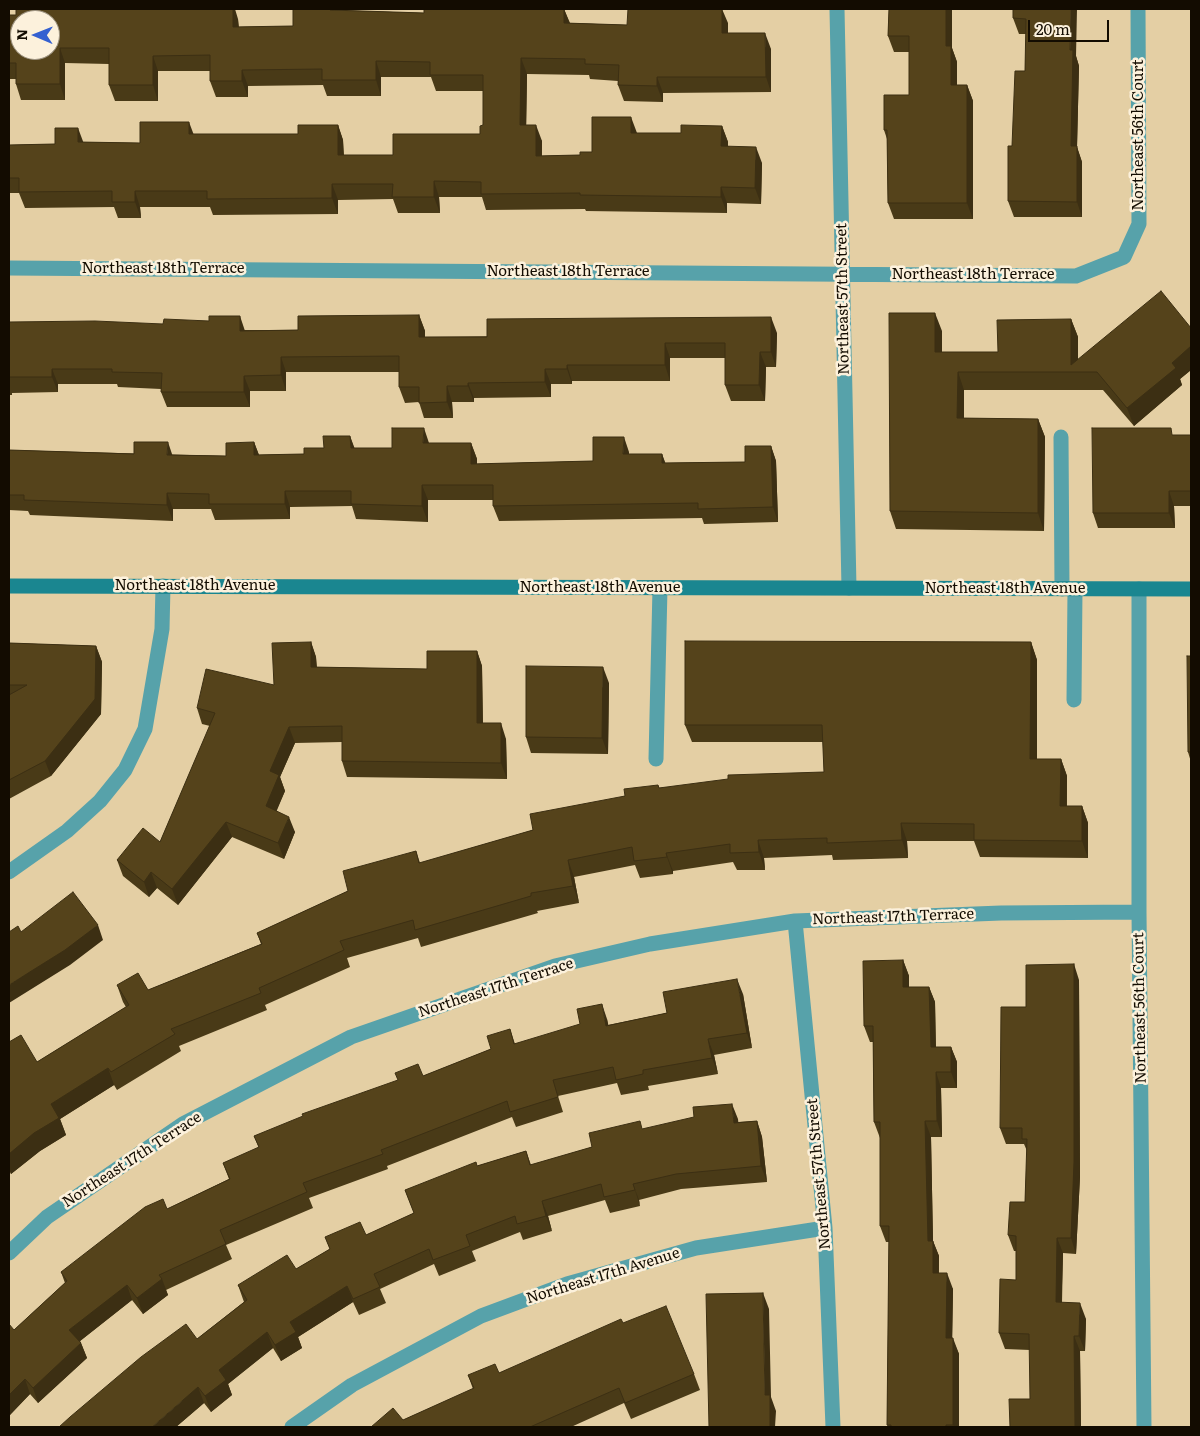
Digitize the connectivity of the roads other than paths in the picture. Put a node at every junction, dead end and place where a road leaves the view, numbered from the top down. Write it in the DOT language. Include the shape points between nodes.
graph roads {
  1 [pos="837,9"];
  2 [pos="1138,9"];
  3 [pos="1124,257"];
  4 [pos="9,268"];
  5 [pos="843,274"];
  6 [pos="1061,437"];
  7 [pos="9,586"];
  8 [pos="163,586"];
  9 [pos="660,588"];
  10 [pos="849,588"];
  11 [pos="1068,589"];
  12 [pos="1139,589"];
  13 [pos="1191,589"];
  14 [pos="1074,700"];
  15 [pos="656,759"];
  16 [pos="9,872"];
  17 [pos="1139,912"];
  18 [pos="796,920"];
  19 [pos="825,1228"];
  20 [pos="9,1253"];
  21 [pos="292,1427"];
  22 [pos="833,1427"];
  23 [pos="1144,1427"];
  1 -- 5 [label="street, Northeast 57th Street"];
  2 -- 3 [label="street, Northeast 56th Court" via="1139,224"];
  3 -- 5 [label="street, Northeast 18th Terrace" via="1076,276"];
  4 -- 5 [label="street, Northeast 18th Terrace"];
  5 -- 10 [label="street, Northeast 57th Street"];
  6 -- 11 [label="street"];
  7 -- 8 [label="street, Northeast 18th Avenue"];
  8 -- 9 [label="street, Northeast 18th Avenue"];
  8 -- 16 [label="street" via="162,629 145,729 125,770 100,801 67,831"];
  9 -- 10 [label="street, Northeast 18th Avenue"];
  9 -- 15 [label="street"];
  10 -- 11 [label="street, Northeast 18th Avenue"];
  11 -- 12 [label="street, Northeast 18th Avenue"];
  11 -- 14 [label="street"];
  12 -- 13 [label="street, Northeast 18th Avenue"];
  12 -- 17 [label="street, Northeast 56th Court"];
  17 -- 18 [label="street, Northeast 17th Terrace"];
  17 -- 23 [label="street, Northeast 56th Court"];
  18 -- 19 [label="street, Northeast 57th Street"];
  18 -- 20 [label="street, Northeast 17th Terrace" via="650,944 555,966 351,1037 183,1124 47,1217"];
  19 -- 21 [label="street, Northeast 17th Avenue" via="696,1248 550,1290 481,1316 352,1385"];
  19 -- 22 [label="street, Northeast 57th Street"];
}
